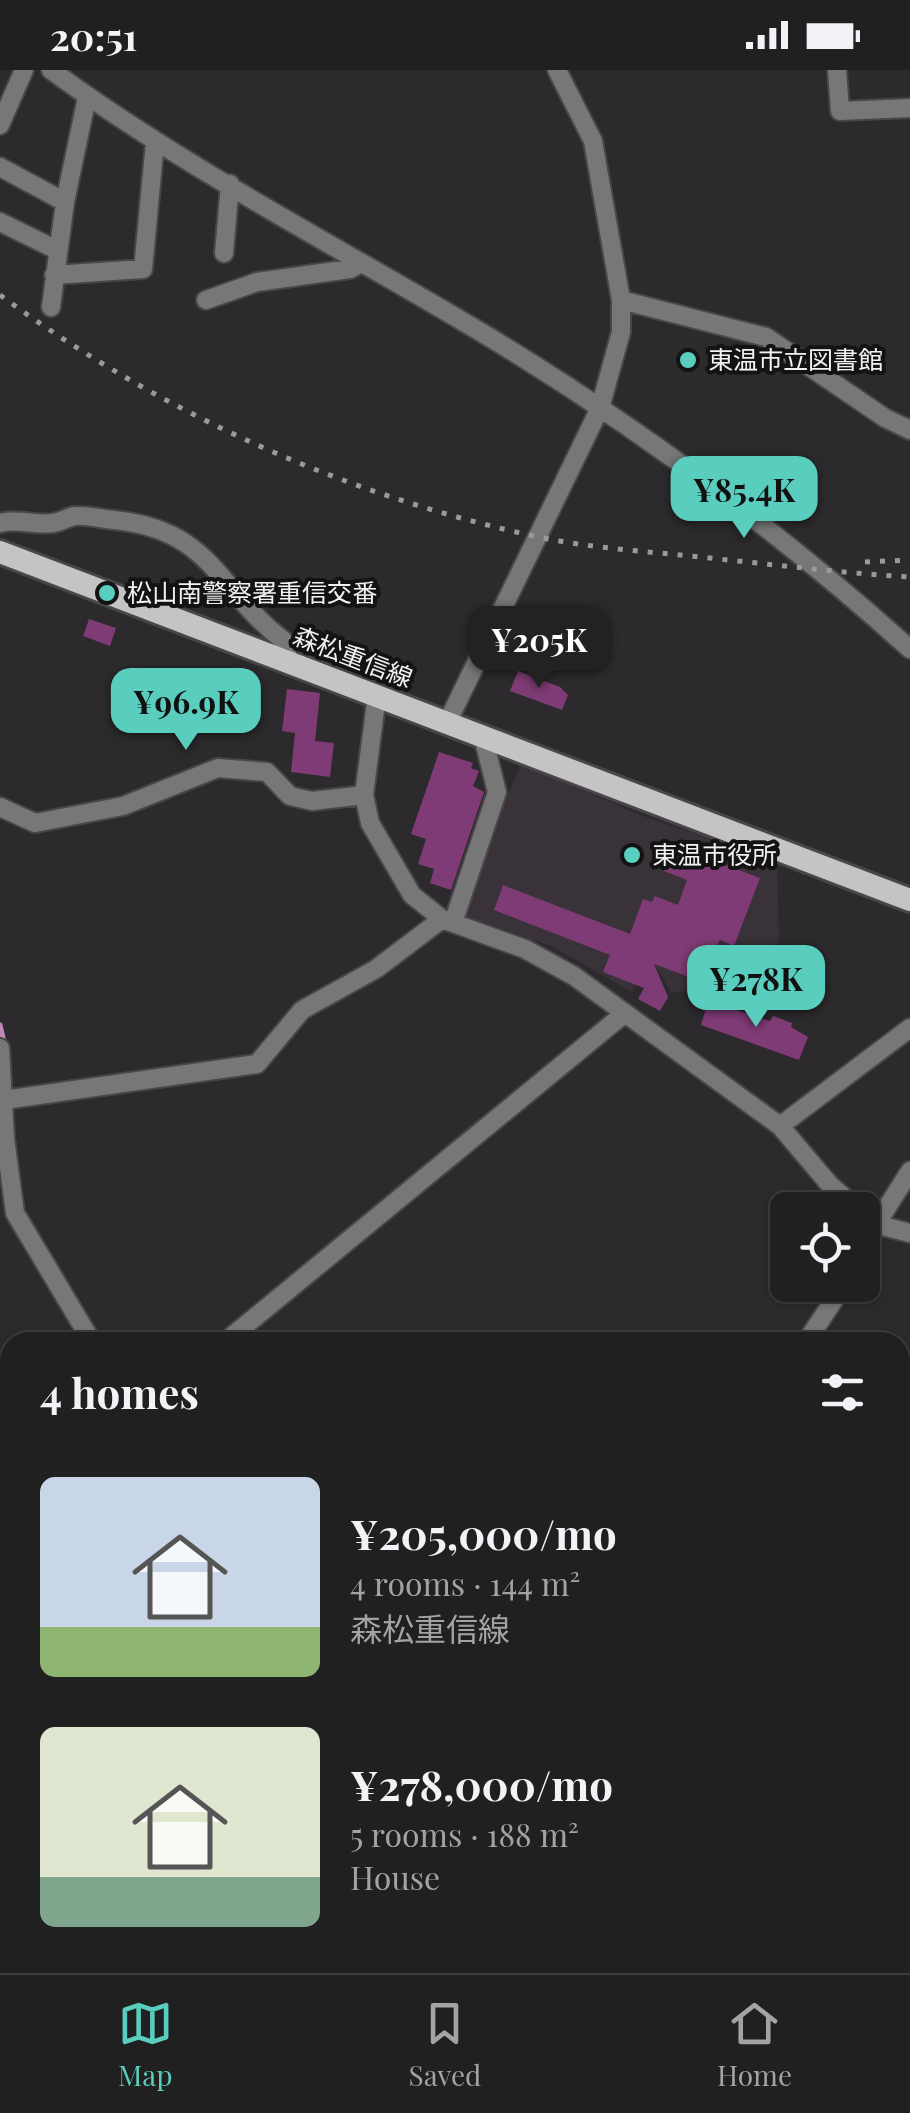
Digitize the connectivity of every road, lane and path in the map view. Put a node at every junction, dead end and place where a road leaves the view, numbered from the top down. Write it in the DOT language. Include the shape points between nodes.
graph roads {
  1 [pos="24,70"];
  2 [pos="51,70"];
  3 [pos="557,70"];
  4 [pos="836,70"];
  5 [pos="88,96"];
  6 [pos="910,108"];
  7 [pos="0,126"];
  8 [pos="156,142"];
  9 [pos="0,167"];
  10 [pos="230,184"];
  11 [pos="64,202"];
  12 [pos="0,222"];
  13 [pos="57,250"];
  14 [pos="224,253"];
  15 [pos="361,263"];
  16 [pos="54,276"];
  17 [pos="206,300"];
  18 [pos="621,300"];
  19 [pos="50,307"];
  20 [pos="600,408"];
  21 [pos="910,430"];
  22 [pos="0,523"];
  23 [pos="0,552"];
  24 [pos="910,649"];
  25 [pos="289,662"];
  26 [pos="377,695"];
  27 [pos="447,723"];
  28 [pos="482,738"];
  29 [pos="364,796"];
  30 [pos="0,808"];
  31 [pos="910,900"];
  32 [pos="448,921"];
  33 [pos="624,1013"];
  34 [pos="910,1028"];
  35 [pos="0,1048"];
  36 [pos="4,1100"];
  37 [pos="780,1126"];
  38 [pos="2,1138"];
  39 [pos="910,1171"];
  40 [pos="838,1192"];
  41 [pos="880,1201"];
  42 [pos="880,1222"];
  43 [pos="910,1233"];
  44 [pos="833,1302"];
  45 [pos="86,1332"];
  46 [pos="237,1332"];
  47 [pos="813,1332"];
  1 -- 7 [label="street"];
  2 -- 5 [label="street"];
  3 -- 18 [label="street" via="592,140"];
  4 -- 6 [label="street" via="840,112"];
  5 -- 8 [label="street"];
  5 -- 11 [label="street"];
  8 -- 10 [label="street"];
  8 -- 16 [label="street" via="143,269"];
  9 -- 11 [label="street"];
  10 -- 14 [label="street"];
  10 -- 15 [label="street"];
  11 -- 13 [label="street"];
  12 -- 13 [label="street"];
  13 -- 16 [label="street"];
  15 -- 17 [label="street" via="257,282"];
  15 -- 20 [label="street"];
  16 -- 19 [label="street"];
  18 -- 20 [label="street" via="620,332"];
  18 -- 21 [label="street" via="766,337"];
  20 -- 24 [label="street" via="814,563"];
  20 -- 27 [label="street"];
  22 -- 25 [label="street" via="51,524 75,516 174,533 284,641"];
  23 -- 25 [label="main road, 森松重信線"];
  25 -- 26 [label="main road, 森松重信線"];
  26 -- 27 [label="main road, 森松重信線"];
  26 -- 29 [label="street"];
  27 -- 28 [label="main road, 森松重信線"];
  28 -- 31 [label="main road, 森松重信線"];
  28 -- 32 [label="street" via="497,792"];
  29 -- 30 [label="street" via="312,801 290,796 266,772 230,768 194,775 123,806 58,820 36,823"];
  29 -- 32 [label="street" via="370,823 412,894"];
  32 -- 33 [label="street" via="525,949"];
  32 -- 36 [label="street" via="302,1010 257,1064"];
  33 -- 37 [label="street"];
  33 -- 46 [label="street"];
  34 -- 37 [label="street"];
  35 -- 36 [label="street"];
  36 -- 38 [label="street"];
  37 -- 40 [label="street"];
  38 -- 45 [label="street" via="15,1213"];
  39 -- 41 [label="street"];
  42 -- 43 [label="street"];
  44 -- 47 [label="street"];
}
